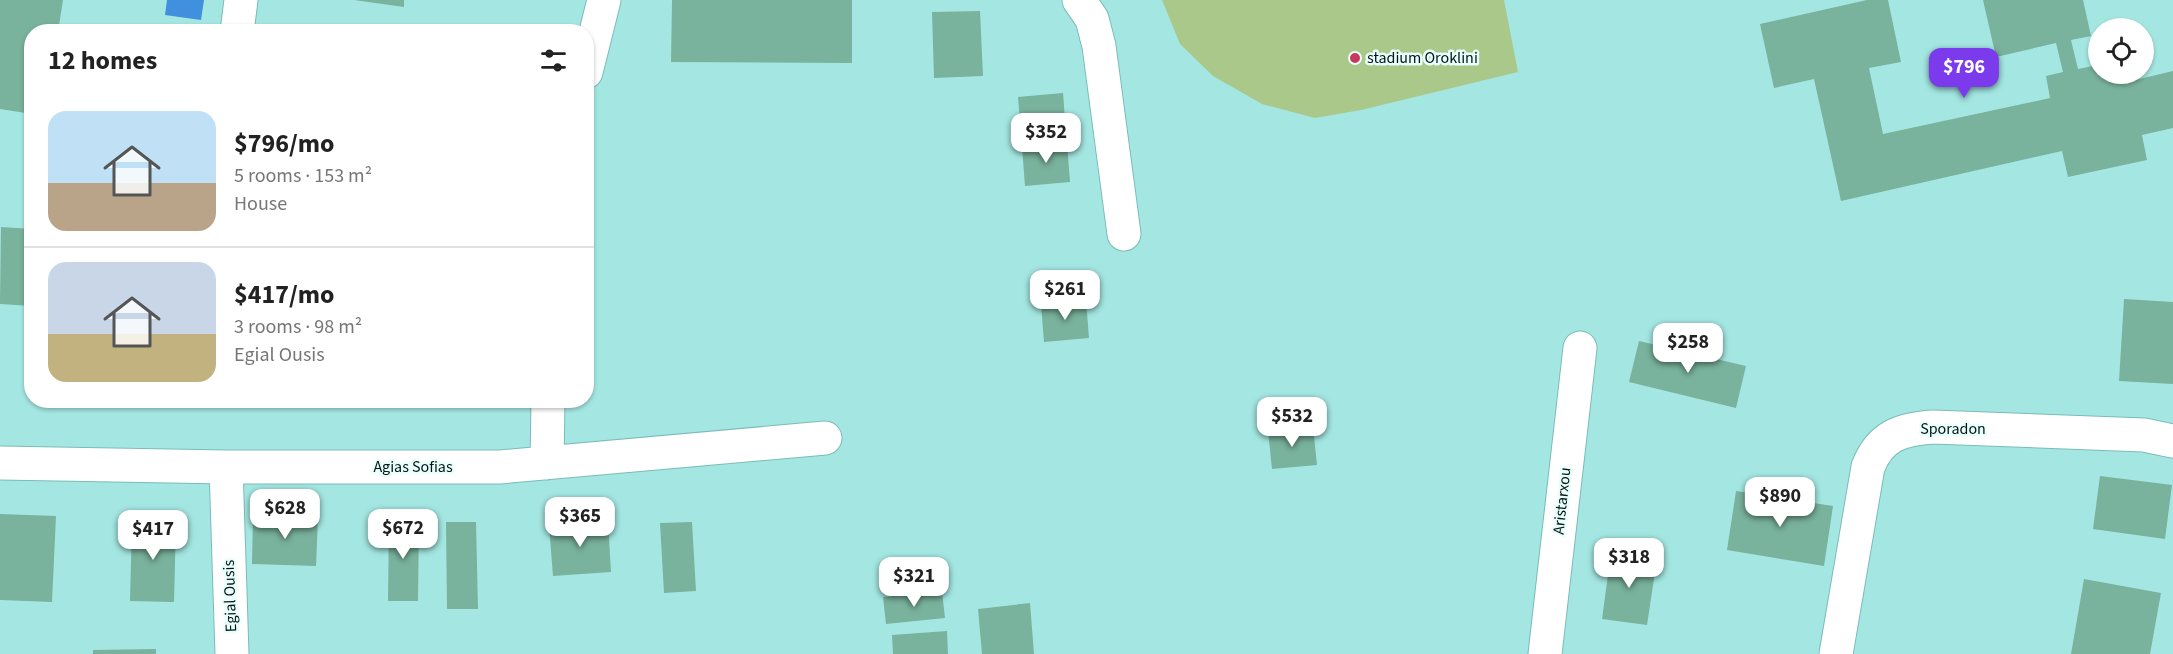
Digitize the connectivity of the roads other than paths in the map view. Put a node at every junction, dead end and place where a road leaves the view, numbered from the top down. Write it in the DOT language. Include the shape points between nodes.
graph roads {
  1 [pos="241,0"];
  2 [pos="603,0"];
  3 [pos="1079,0"];
  4 [pos="238,24"];
  5 [pos="594,38"];
  6 [pos="1124,234"];
  7 [pos="1580,348"];
  8 [pos="548,408"];
  9 [pos="825,438"];
  10 [pos="2173,441"];
  11 [pos="0,463"];
  12 [pos="547,463"];
  13 [pos="226,467"];
  14 [pos="232,654"];
  15 [pos="1545,654"];
  16 [pos="1836,654"];
  1 -- 4 [label="street"];
  2 -- 5 [label="street"];
  3 -- 6 [label="street" via="1092,19 1099,46"];
  7 -- 15 [label="street, Aristarxou"];
  8 -- 12 [label="street"];
  9 -- 12 [label="street, Agias Sofias"];
  10 -- 16 [label="street, Sporadon" via="2144,435 1934,427 1895,435 1878,448 1868,467"];
  11 -- 13 [label="street, Agias Sofias"];
  12 -- 13 [label="street, Agias Sofias" via="500,467"];
  13 -- 14 [label="street, Egial Ousis"];
}
